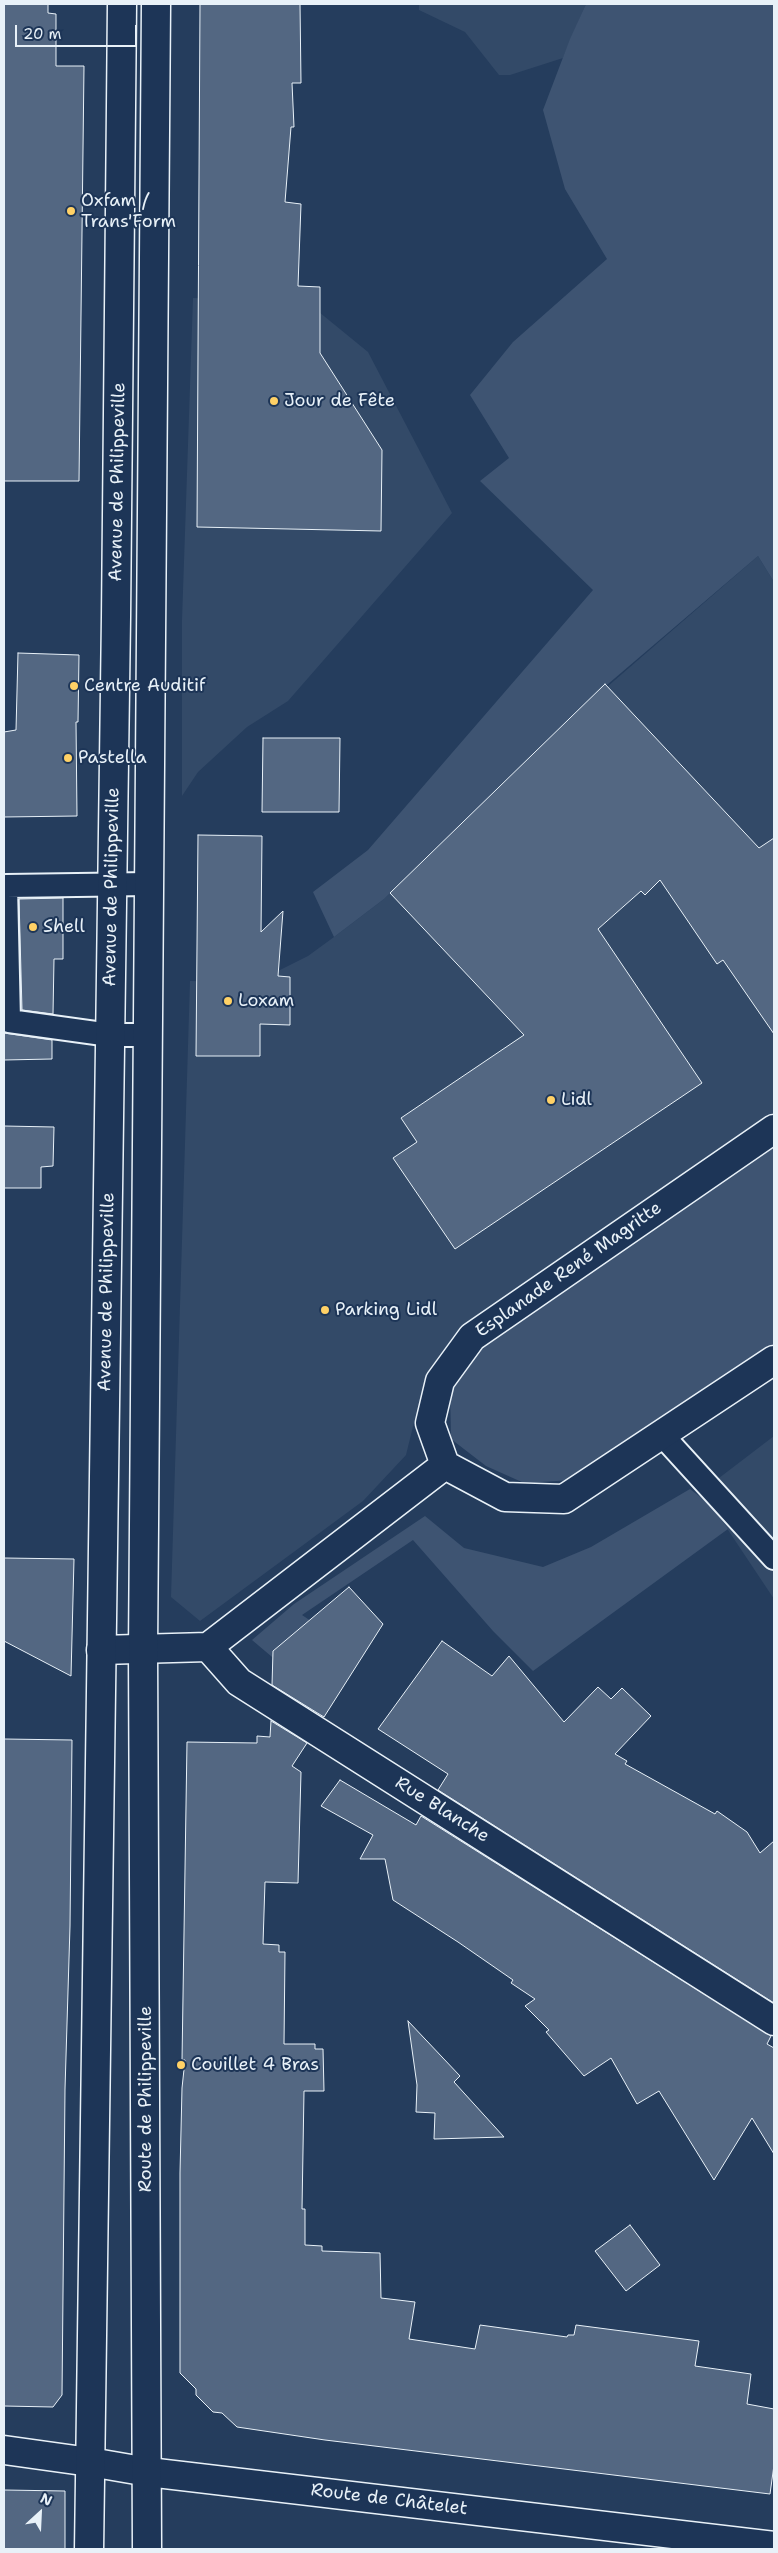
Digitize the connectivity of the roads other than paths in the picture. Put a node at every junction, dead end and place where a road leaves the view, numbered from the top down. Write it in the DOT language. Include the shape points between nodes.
graph roads {
  1 [pos="122,4"];
  2 [pos="156,4"];
  3 [pos="112,884"];
  4 [pos="148,884"];
  5 [pos="110,1035"];
  6 [pos="147,1035"];
  7 [pos="774,1128"];
  8 [pos="774,1360"];
  9 [pos="662,1435"];
  10 [pos="445,1464"];
  11 [pos="774,1558"];
  12 [pos="208,1647"];
  13 [pos="143,1648"];
  14 [pos="101,1650"];
  15 [pos="774,2020"];
  16 [pos="4,2450"];
  17 [pos="90,2462"];
  18 [pos="148,2472"];
  19 [pos="774,2546"];
  20 [pos="90,2549"];
  21 [pos="147,2549"];
  1 -- 3 [label="main road, Avenue de Philippeville"];
  2 -- 4 [label="main road, Avenue de Philippeville"];
  3 -- 4 [label="lane"];
  3 -- 5 [label="main road, Avenue de Philippeville"];
  3 -- 5 [label="lane" via="6,886 9,1021"];
  4 -- 6 [label="main road, Avenue de Philippeville"];
  5 -- 6 [label="lane"];
  5 -- 14 [label="main road, Avenue de Philippeville"];
  6 -- 13 [label="main road, Avenue de Philippeville"];
  7 -- 10 [label="main road, Esplanade René Magritte" via="472,1337 440,1381 430,1423"];
  8 -- 9 [label="main road"];
  9 -- 10 [label="main road" via="564,1499 505,1496"];
  9 -- 11 [label="lane"];
  10 -- 12 [label="main road"];
  12 -- 13 [label="main road"];
  12 -- 15 [label="main road, Rue Blanche" via="239,1682"];
  13 -- 14 [label="main road"];
  13 -- 18 [label="main road, Route de Philippeville"];
  14 -- 17 [label="main road"];
  16 -- 17 [label="main road, Route de Châtelet"];
  17 -- 18 [label="main road, Route de Châtelet"];
  17 -- 20 [label="main road"];
  18 -- 19 [label="main road, Route de Châtelet"];
  18 -- 21 [label="main road, Route de Philippeville"];
}
